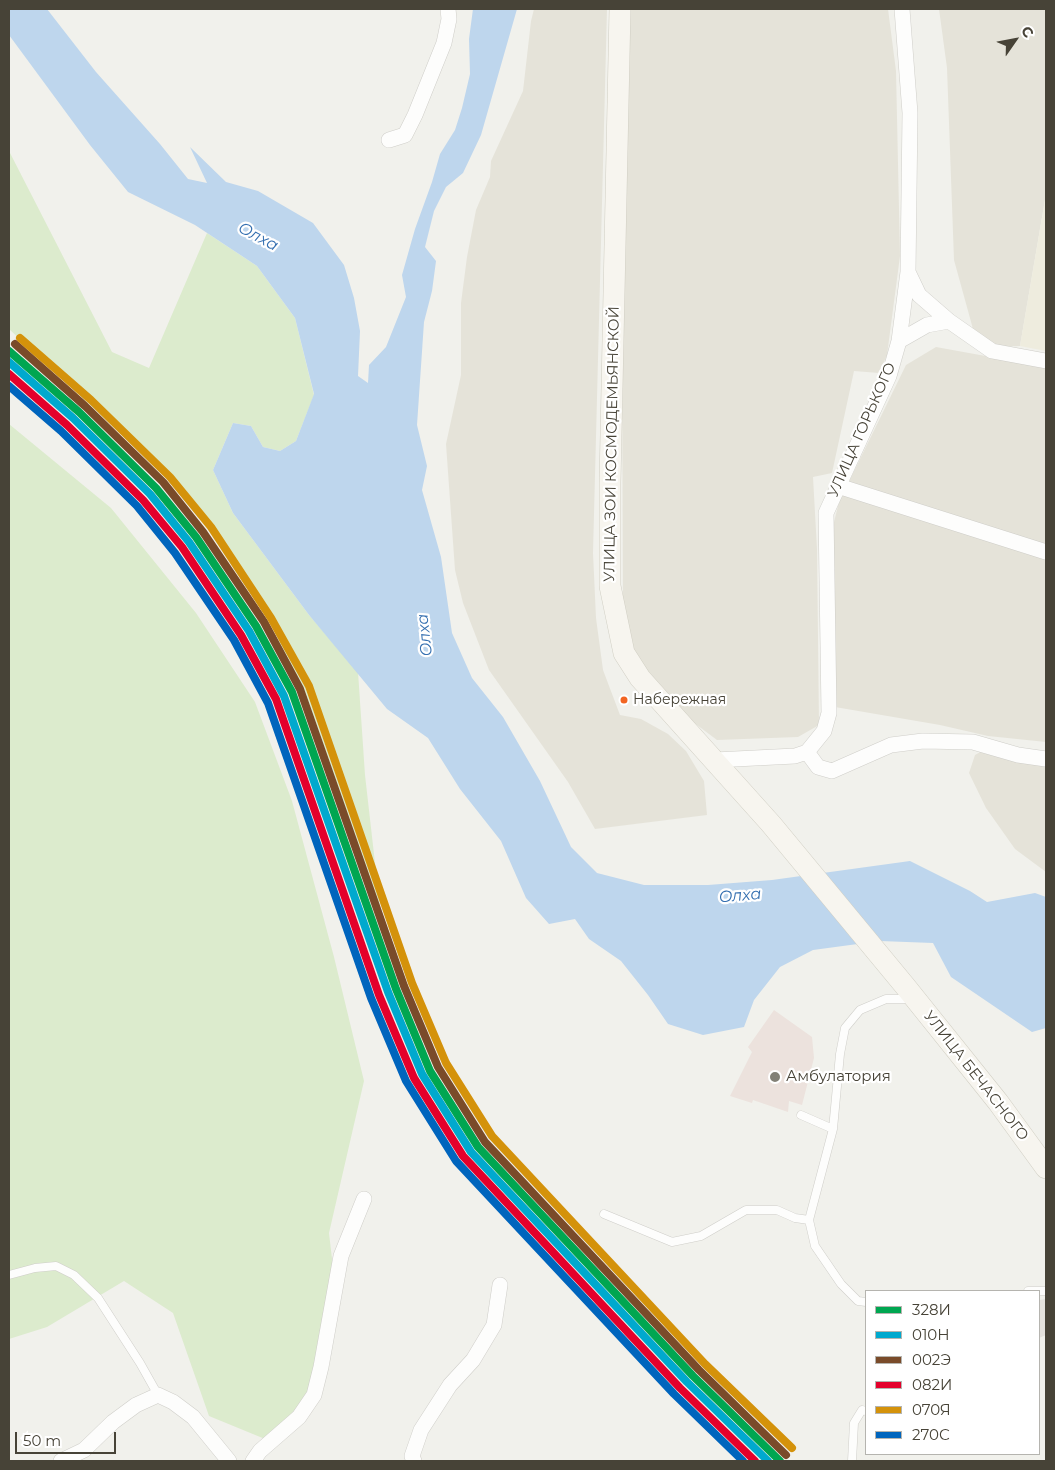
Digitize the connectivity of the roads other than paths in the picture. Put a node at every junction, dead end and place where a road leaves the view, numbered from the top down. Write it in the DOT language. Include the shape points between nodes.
graph roads {
  1 [pos="448,9"];
  2 [pos="620,9"];
  3 [pos="902,9"];
  4 [pos="389,140"];
  5 [pos="908,272"];
  6 [pos="948,321"];
  7 [pos="899,341"];
  8 [pos="1046,361"];
  9 [pos="838,486"];
  10 [pos="1046,552"];
  11 [pos="807,752"];
  12 [pos="1046,758"];
  13 [pos="714,760"];
  14 [pos="771,824"];
  15 [pos="910,992"];
  16 [pos="800,1116"];
  17 [pos="833,1129"];
  18 [pos="1046,1168"];
  19 [pos="364,1199"];
  20 [pos="604,1214"];
  21 [pos="808,1220"];
  22 [pos="9,1275"];
  23 [pos="500,1285"];
  24 [pos="865,1302"];
  25 [pos="158,1395"];
  26 [pos="865,1411"];
  27 [pos="61,1461"];
  28 [pos="228,1461"];
  29 [pos="253,1461"];
  30 [pos="414,1461"];
  31 [pos="852,1461"];
  1 -- 4 [label="street" via="444,43 415,115 405,135"];
  2 -- 13 [label="main road, УЛИЦА ЗОИ КОСМОДЕМЬЯНСКОЙ" via="610,586 624,653 640,678"];
  3 -- 5 [label="street, УЛИЦА ГОРЬКОГО" via="910,113"];
  5 -- 6 [label="street" via="919,296"];
  5 -- 7 [label="street, УЛИЦА ГОРЬКОГО"];
  6 -- 7 [label="street" via="927,325"];
  6 -- 8 [label="street" via="992,351"];
  7 -- 9 [label="street, УЛИЦА ГОРЬКОГО" via="889,376"];
  9 -- 10 [label="street"];
  9 -- 11 [label="street, УЛИЦА ГОРЬКОГО" via="826,513 829,713 824,732"];
  11 -- 12 [label="street" via="818,767 832,771 891,745 924,740 973,742 1018,755"];
  11 -- 13 [label="street" via="794,756"];
  13 -- 14 [label="main road, УЛИЦА ЗОИ КОСМОДЕМЬЯНСКОЙ"];
  14 -- 15 [label="main road, УЛИЦА БЕЧАСНОГО"];
  15 -- 17 [label="lane" via="860,1010 845,1028"];
  15 -- 18 [label="main road, УЛИЦА БЕЧАСНОГО"];
  16 -- 17 [label="lane"];
  17 -- 21 [label="lane"];
  19 -- 29 [label="street" via="341,1256 314,1395 299,1417"];
  20 -- 21 [label="lane" via="672,1242 701,1236 746,1210 777,1210"];
  21 -- 24 [label="lane" via="814,1246 841,1284 858,1301"];
  22 -- 25 [label="lane" via="56,1266 74,1275 98,1298"];
  23 -- 30 [label="street" via="494,1325 473,1360 450,1385 421,1430 412,1456"];
  25 -- 27 [label="street" via="136,1405 84,1450"];
  25 -- 28 [label="street" via="193,1417"];
  26 -- 31 [label="lane" via="862,1410 854,1423"];
}
